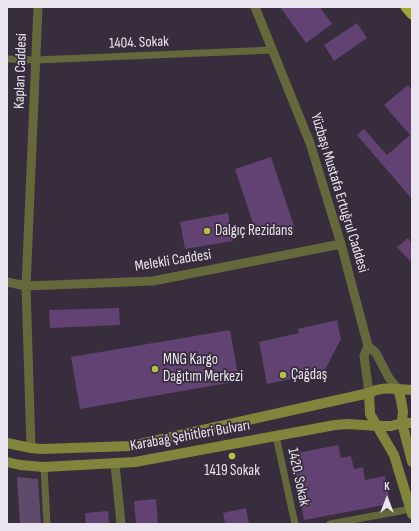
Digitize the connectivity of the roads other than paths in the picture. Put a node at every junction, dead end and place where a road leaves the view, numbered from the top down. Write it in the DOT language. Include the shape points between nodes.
graph roads {
  1 [pos="38,7"];
  2 [pos="255,7"];
  3 [pos="406,7"];
  4 [pos="412,14"];
  5 [pos="272,50"];
  6 [pos="7,59"];
  7 [pos="36,60"];
  8 [pos="341,244"];
  9 [pos="7,282"];
  10 [pos="26,286"];
  11 [pos="368,346"];
  12 [pos="398,389"];
  13 [pos="412,390"];
  14 [pos="369,393"];
  15 [pos="407,423"];
  16 [pos="377,426"];
  17 [pos="276,436"];
  18 [pos="7,443"];
  19 [pos="31,448"];
  20 [pos="7,462"];
  21 [pos="412,462"];
  22 [pos="115,464"];
  23 [pos="44,467"];
  24 [pos="411,511"];
  25 [pos="47,524"];
  26 [pos="121,524"];
  27 [pos="295,524"];
  28 [pos="330,524"];
  1 -- 7 [label="street, Kaplan Caddesi"];
  2 -- 5 [label="street, Yüzbaşı Mustafa Ertuğrul Caddesi"];
  3 -- 4 [label="highway"];
  5 -- 7 [label="street, 1404. Sokak"];
  5 -- 8 [label="street, Yüzbaşı Mustafa Ertuğrul Caddesi" via="310,143"];
  6 -- 7 [label="street, 1404. Sokak"];
  7 -- 10 [label="street, Kaplan Caddesi"];
  8 -- 10 [label="street, Melekli Caddesi" via="153,281"];
  8 -- 11 [label="street, Yüzbaşı Mustafa Ertuğrul Caddesi"];
  9 -- 10 [label="street, Melekli Caddesi"];
  10 -- 19 [label="street, Kaplan Caddesi"];
  11 -- 12 [label="street, Yüzbaşı Mustafa Ertuğrul Caddesi" via="376,353"];
  11 -- 14 [label="street, Yüzbaşı Mustafa Ertuğrul Caddesi" via="364,356"];
  12 -- 13 [label="main road, Karabağ Şehitleri Bulvarı"];
  12 -- 14 [label="main road, Karabağ Şehitleri Bulvarı" via="384,388"];
  12 -- 15 [label="main road"];
  14 -- 16 [label="main road" via="370,414"];
  14 -- 19 [label="main road, Karabağ Şehitleri Bulvarı" via="131,446"];
  15 -- 16 [label="main road, Karabağ Şehitleri Bulvarı"];
  15 -- 21 [label="main road"];
  16 -- 17 [label="main road, Karabağ Şehitleri Bulvarı" via="335,425"];
  16 -- 24 [label="main road" via="394,454"];
  17 -- 22 [label="main road, Karabağ Şehitleri Bulvarı"];
  17 -- 27 [label="street, 1420. Sokak"];
  18 -- 19 [label="main road, Karabağ Şehitleri Bulvarı"];
  20 -- 23 [label="main road, Karabağ Şehitleri Bulvarı"];
  22 -- 23 [label="main road, Karabağ Şehitleri Bulvarı"];
  22 -- 26 [label="street"];
  23 -- 25 [label="street"];
  24 -- 28 [label="street"];
}
